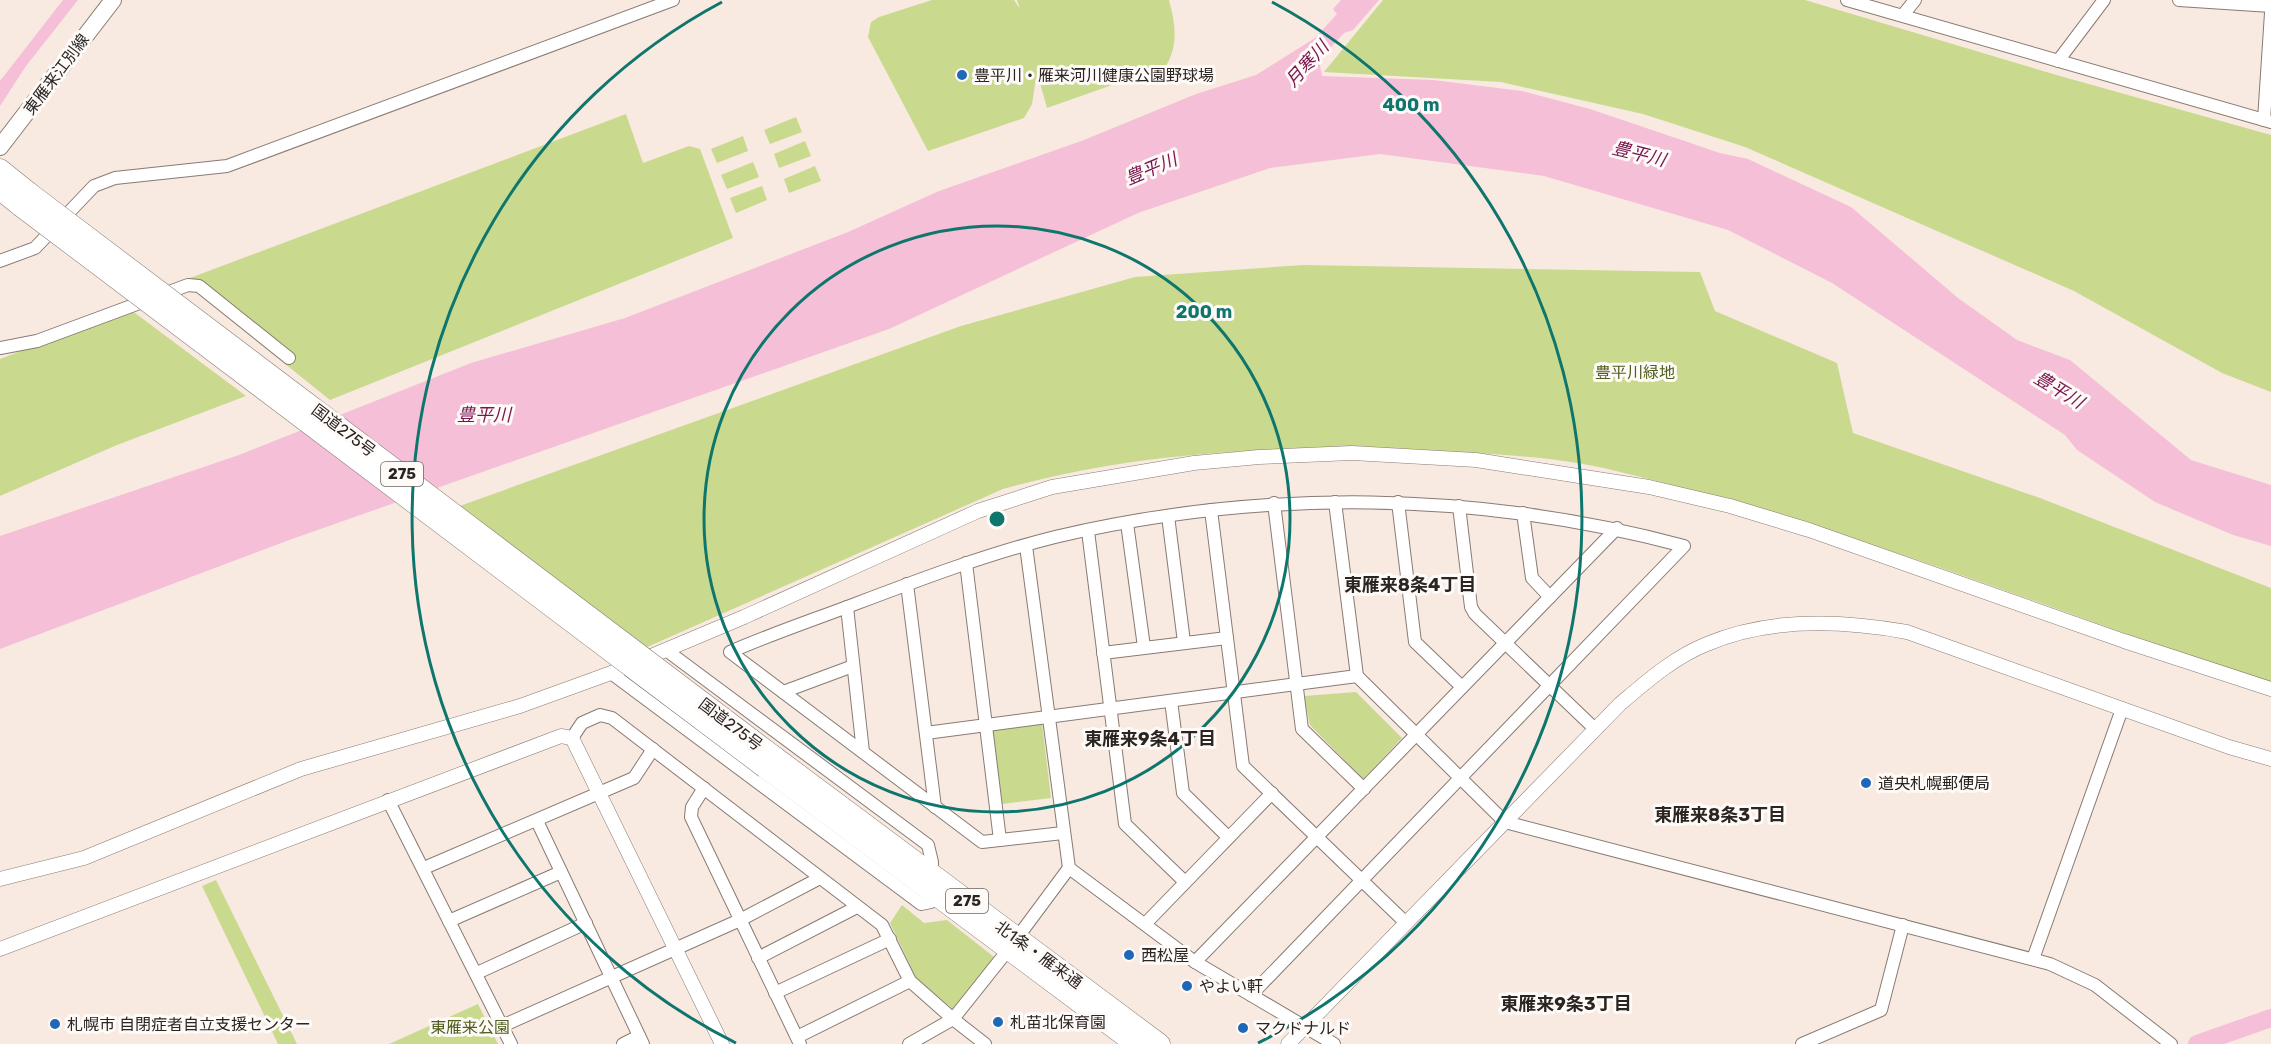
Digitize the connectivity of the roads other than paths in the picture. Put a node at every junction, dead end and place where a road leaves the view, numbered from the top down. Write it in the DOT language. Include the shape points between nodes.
graph roads {
  1 [pos="113,0"];
  2 [pos="673,0"];
  3 [pos="1847,0"];
  4 [pos="1915,0"];
  5 [pos="2104,0"];
  6 [pos="2179,0"];
  7 [pos="2271,6"];
  8 [pos="2271,13"];
  9 [pos="1903,15"];
  10 [pos="2058,61"];
  11 [pos="2267,121"];
  12 [pos="0,147"];
  13 [pos="0,169"];
  14 [pos="0,190"];
  15 [pos="25,199"];
  16 [pos="0,261"];
  17 [pos="0,348"];
  18 [pos="289,358"];
  19 [pos="1335,502"];
  20 [pos="1398,502"];
  21 [pos="1274,503"];
  22 [pos="1459,506"];
  23 [pos="1211,510"];
  24 [pos="1522,513"];
  25 [pos="1168,516"];
  26 [pos="1128,523"];
  27 [pos="1617,528"];
  28 [pos="1088,531"];
  29 [pos="1026,546"];
  30 [pos="966,563"];
  31 [pos="907,584"];
  32 [pos="1550,597"];
  33 [pos="847,607"];
  34 [pos="1227,638"];
  35 [pos="1184,642"];
  36 [pos="1506,643"];
  37 [pos="1144,647"];
  38 [pos="666,650"];
  39 [pos="1103,653"];
  40 [pos="853,666"];
  41 [pos="611,673"];
  42 [pos="1357,676"];
  43 [pos="1296,686"];
  44 [pos="1462,687"];
  45 [pos="1551,687"];
  46 [pos="2271,689"];
  47 [pos="783,692"];
  48 [pos="1234,693"];
  49 [pos="1171,701"];
  50 [pos="2122,709"];
  51 [pos="1111,710"];
  52 [pos="1049,717"];
  53 [pos="986,725"];
  54 [pos="1595,729"];
  55 [pos="926,733"];
  56 [pos="1416,734"];
  57 [pos="572,738"];
  58 [pos="653,749"];
  59 [pos="863,753"];
  60 [pos="2271,759"];
  61 [pos="769,762"];
  62 [pos="1461,778"];
  63 [pos="704,788"];
  64 [pos="1364,789"];
  65 [pos="601,793"];
  66 [pos="1272,793"];
  67 [pos="388,800"];
  68 [pos="935,807"];
  69 [pos="537,821"];
  70 [pos="1505,822"];
  71 [pos="1063,833"];
  72 [pos="1228,837"];
  73 [pos="1317,837"];
  74 [pos="1000,840"];
  75 [pos="424,868"];
  76 [pos="1069,868"];
  77 [pos="561,872"];
  78 [pos="931,875"];
  79 [pos="820,878"];
  80 [pos="0,879"];
  81 [pos="1362,881"];
  82 [pos="1185,882"];
  83 [pos="933,894"];
  84 [pos="857,907"];
  85 [pos="740,920"];
  86 [pos="449,921"];
  87 [pos="585,923"];
  88 [pos="1406,923"];
  89 [pos="1145,924"];
  90 [pos="1903,925"];
  91 [pos="890,939"];
  92 [pos="1012,944"];
  93 [pos="675,949"];
  94 [pos="0,950"];
  95 [pos="758,958"];
  96 [pos="2033,959"];
  97 [pos="1195,962"];
  98 [pos="477,973"];
  99 [pos="612,979"];
  100 [pos="910,981"];
  101 [pos="775,993"];
  102 [pos="1251,995"];
  103 [pos="952,1019"];
  104 [pos="502,1026"];
  105 [pos="1305,1027"];
  106 [pos="641,1040"];
  107 [pos="798,1041"];
  108 [pos="2168,1041"];
  109 [pos="511,1044"];
  110 [pos="623,1044"];
  111 [pos="722,1044"];
  112 [pos="909,1044"];
  113 [pos="985,1044"];
  114 [pos="1135,1044"];
  115 [pos="1161,1044"];
  116 [pos="1288,1044"];
  117 [pos="1334,1044"];
  118 [pos="1802,1044"];
  1 -- 12 [label="main road, 東雁来江別線"];
  2 -- 16 [label="street" via="226,166 115,178 94,186 35,248"];
  3 -- 9 [label="street"];
  4 -- 9 [label="street"];
  5 -- 10 [label="street"];
  6 -- 7 [label="street"];
  8 -- 11 [label="street"];
  9 -- 10 [label="street"];
  10 -- 11 [label="street"];
  13 -- 15 [label="highway, 国道275号 / 275"];
  14 -- 15 [label="highway, 国道275号 / 275"];
  15 -- 61 [label="highway, 国道275号 / 275, bridge"];
  17 -- 18 [label="street" via="37,341 188,285 199,286"];
  19 -- 20 [label="street"];
  19 -- 21 [label="street"];
  19 -- 42 [label="street"];
  20 -- 22 [label="street"];
  20 -- 44 [label="street" via="1415,642"];
  21 -- 23 [label="street"];
  21 -- 43 [label="street"];
  22 -- 24 [label="street"];
  22 -- 36 [label="street" via="1471,607"];
  23 -- 25 [label="street"];
  23 -- 34 [label="street"];
  24 -- 27 [label="street"];
  24 -- 32 [label="street" via="1532,578"];
  25 -- 26 [label="street"];
  25 -- 35 [label="street"];
  26 -- 28 [label="street"];
  26 -- 37 [label="street"];
  27 -- 32 [label="street"];
  27 -- 45 [label="street" via="1684,546"];
  28 -- 29 [label="street"];
  28 -- 39 [label="street"];
  29 -- 30 [label="street"];
  29 -- 52 [label="street"];
  30 -- 31 [label="street"];
  30 -- 53 [label="street"];
  31 -- 33 [label="street"];
  31 -- 55 [label="street"];
  32 -- 36 [label="street"];
  33 -- 40 [label="street"];
  33 -- 47 [label="street" via="730,652"];
  34 -- 35 [label="street"];
  34 -- 48 [label="street"];
  35 -- 37 [label="street"];
  36 -- 44 [label="street"];
  36 -- 45 [label="street"];
  37 -- 39 [label="street"];
  38 -- 41 [label="street"];
  38 -- 46 [label="street" via="969,514 1052,487 1194,463 1352,453 1476,460 1534,468 1649,487 1730,506"];
  38 -- 78 [label="street" via="928,845"];
  39 -- 51 [label="street"];
  40 -- 47 [label="street"];
  40 -- 59 [label="street"];
  41 -- 80 [label="street" via="520,706 301,769 84,858"];
  41 -- 83 [label="street" via="921,904 931,902"];
  42 -- 43 [label="street"];
  42 -- 56 [label="street"];
  43 -- 48 [label="street"];
  43 -- 64 [label="street" via="1302,729"];
  44 -- 56 [label="street"];
  45 -- 54 [label="street"];
  45 -- 62 [label="street"];
  47 -- 59 [label="street"];
  48 -- 49 [label="street"];
  48 -- 66 [label="street" via="1243,766"];
  49 -- 51 [label="street"];
  49 -- 72 [label="street" via="1183,793"];
  50 -- 54 [label="street" via="1906,632 1828,622 1747,631 1706,644 1645,683"];
  50 -- 60 [label="street"];
  50 -- 96 [label="street"];
  51 -- 52 [label="street"];
  51 -- 82 [label="street" via="1125,824"];
  52 -- 53 [label="street"];
  52 -- 71 [label="street"];
  53 -- 55 [label="street"];
  53 -- 74 [label="street"];
  54 -- 70 [label="street"];
  55 -- 68 [label="street"];
  56 -- 62 [label="street"];
  56 -- 64 [label="street"];
  57 -- 58 [label="street" via="582,723 600,715 612,718"];
  57 -- 65 [label="street"];
  57 -- 67 [label="street" via="561,736"];
  58 -- 63 [label="street"];
  58 -- 65 [label="street" via="634,778"];
  59 -- 68 [label="street"];
  61 -- 78 [label="highway, 北1条・雁来通 / 275"];
  61 -- 83 [label="highway, 北1条・雁来通 / 275"];
  62 -- 70 [label="street"];
  62 -- 81 [label="street"];
  63 -- 79 [label="street"];
  63 -- 85 [label="street" via="692,807 691,817"];
  64 -- 73 [label="street"];
  65 -- 69 [label="street"];
  65 -- 93 [label="street"];
  66 -- 72 [label="street"];
  66 -- 73 [label="street"];
  67 -- 75 [label="street"];
  67 -- 94 [label="street"];
  68 -- 74 [label="street" via="982,842"];
  69 -- 75 [label="street"];
  69 -- 77 [label="street"];
  70 -- 88 [label="street"];
  70 -- 90 [label="street"];
  71 -- 74 [label="street"];
  71 -- 76 [label="street"];
  72 -- 82 [label="street"];
  73 -- 81 [label="street"];
  73 -- 97 [label="street"];
  75 -- 86 [label="street"];
  76 -- 89 [label="street"];
  76 -- 92 [label="street"];
  77 -- 86 [label="street"];
  77 -- 87 [label="street"];
  78 -- 83 [label="street"];
  78 -- 92 [label="highway, 北1条・雁来通 / 275"];
  79 -- 84 [label="street"];
  79 -- 85 [label="street"];
  81 -- 88 [label="street"];
  81 -- 102 [label="street"];
  82 -- 89 [label="street"];
  83 -- 92 [label="highway, 北1条・雁来通 / 275"];
  84 -- 91 [label="street" via="882,925"];
  84 -- 95 [label="street"];
  85 -- 93 [label="street"];
  85 -- 95 [label="street"];
  86 -- 98 [label="street"];
  87 -- 98 [label="street"];
  87 -- 99 [label="street"];
  88 -- 105 [label="street"];
  89 -- 97 [label="street"];
  90 -- 96 [label="street"];
  90 -- 118 [label="street" via="1881,1010"];
  91 -- 100 [label="street"];
  91 -- 101 [label="street"];
  92 -- 103 [label="street"];
  92 -- 114 [label="highway, 北1条・雁来通 / 275"];
  92 -- 115 [label="highway, 北1条・雁来通 / 275"];
  93 -- 99 [label="street"];
  93 -- 111 [label="street"];
  95 -- 101 [label="street"];
  96 -- 108 [label="street" via="2095,985"];
  97 -- 102 [label="street"];
  98 -- 104 [label="street"];
  99 -- 104 [label="street"];
  99 -- 106 [label="street"];
  100 -- 103 [label="street"];
  100 -- 107 [label="street"];
  101 -- 107 [label="street"];
  102 -- 105 [label="street"];
  103 -- 112 [label="street"];
  103 -- 113 [label="street"];
  104 -- 109 [label="street"];
  105 -- 116 [label="street"];
  105 -- 117 [label="street"];
  106 -- 110 [label="street"];
}
